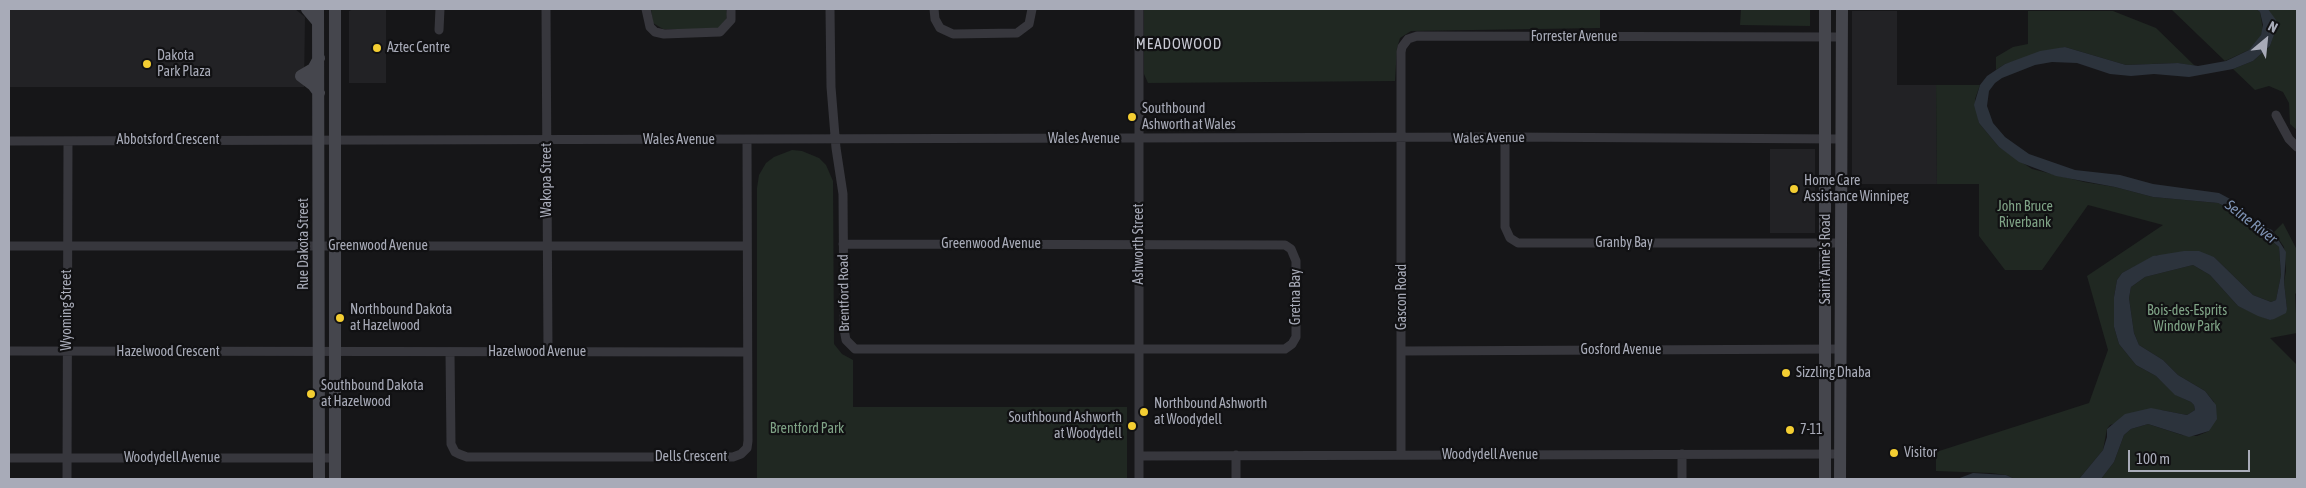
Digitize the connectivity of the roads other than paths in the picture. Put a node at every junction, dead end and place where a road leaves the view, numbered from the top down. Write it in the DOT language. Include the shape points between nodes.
graph roads {
  1 [pos="308,9"];
  2 [pos="318,9"];
  3 [pos="334,9"];
  4 [pos="440,9"];
  5 [pos="546,9"];
  6 [pos="646,9"];
  7 [pos="731,9"];
  8 [pos="830,9"];
  9 [pos="934,9"];
  10 [pos="1032,9"];
  11 [pos="1139,9"];
  12 [pos="1825,9"];
  13 [pos="1842,9"];
  14 [pos="318,22"];
  15 [pos="439,30"];
  16 [pos="1826,37"];
  17 [pos="1842,37"];
  18 [pos="318,58"];
  19 [pos="319,94"];
  20 [pos="2276,115"];
  21 [pos="1504,137"];
  22 [pos="1139,139"];
  23 [pos="1402,139"];
  24 [pos="1826,139"];
  25 [pos="1842,139"];
  26 [pos="327,140"];
  27 [pos="547,140"];
  28 [pos="747,140"];
  29 [pos="835,140"];
  30 [pos="9,141"];
  31 [pos="68,141"];
  32 [pos="2297,148"];
  33 [pos="1825,240"];
  34 [pos="1841,240"];
  35 [pos="843,244"];
  36 [pos="1139,245"];
  37 [pos="9,246"];
  38 [pos="67,246"];
  39 [pos="319,246"];
  40 [pos="334,246"];
  41 [pos="547,246"];
  42 [pos="747,246"];
  43 [pos="1825,349"];
  44 [pos="1841,349"];
  45 [pos="1139,350"];
  46 [pos="9,351"];
  47 [pos="68,351"];
  48 [pos="1402,351"];
  49 [pos="327,352"];
  50 [pos="450,352"];
  51 [pos="548,352"];
  52 [pos="747,352"];
  53 [pos="1682,454"];
  54 [pos="1825,454"];
  55 [pos="1840,454"];
  56 [pos="1236,455"];
  57 [pos="1401,455"];
  58 [pos="1140,456"];
  59 [pos="9,458"];
  60 [pos="67,458"];
  61 [pos="319,458"];
  62 [pos="335,458"];
  63 [pos="67,479"];
  64 [pos="319,479"];
  65 [pos="335,479"];
  66 [pos="1139,479"];
  67 [pos="1236,479"];
  68 [pos="1682,479"];
  69 [pos="1825,479"];
  70 [pos="1840,479"];
  1 -- 14 [label="main road"];
  2 -- 14 [label="main road, Rue Dakota Street"];
  3 -- 26 [label="main road, Rue Dakota Street"];
  4 -- 15 [label="street"];
  5 -- 27 [label="street, Wakopa Street"];
  6 -- 7 [label="street" via="649,24 655,32 716,34 729,24"];
  8 -- 29 [label="street, Brentford Road"];
  9 -- 10 [label="street" via="940,28 953,34 1017,33 1029,24"];
  11 -- 22 [label="street, Ashworth Street"];
  12 -- 16 [label="main road, Saint Anne's Road"];
  13 -- 17 [label="main road, Saint Anne's Road"];
  14 -- 18 [label="main road, Rue Dakota Street"];
  16 -- 17 [label="street, Forrester Avenue"];
  16 -- 23 [label="street, Forrester Avenue" via="1412,37 1402,46 1401,52"];
  16 -- 24 [label="main road, Saint Anne's Road"];
  17 -- 25 [label="main road, Saint Anne's Road"];
  18 -- 19 [label="main road, Rue Dakota Street"];
  18 -- 19 [label="main road" via="313,69 300,76"];
  19 -- 26 [label="main road, Rue Dakota Street"];
  20 -- 32 [label="street"];
  21 -- 23 [label="street, Wales Avenue"];
  21 -- 24 [label="street, Wales Avenue"];
  21 -- 33 [label="street, Granby Bay" via="1505,227 1510,238 1518,243"];
  22 -- 23 [label="street, Wales Avenue"];
  22 -- 29 [label="street, Wales Avenue"];
  22 -- 36 [label="street, Ashworth Street"];
  23 -- 48 [label="street, Gascon Road"];
  24 -- 25 [label="street, Wales Avenue"];
  24 -- 33 [label="main road, Saint Anne's Road"];
  25 -- 34 [label="main road, Saint Anne's Road"];
  26 -- 27 [label="street, Wales Avenue"];
  26 -- 31 [label="street, Abbotsford Crescent"];
  26 -- 39 [label="main road, Rue Dakota Street"];
  26 -- 40 [label="main road, Rue Dakota Street"];
  27 -- 28 [label="street, Wales Avenue"];
  27 -- 41 [label="street, Wakopa Street"];
  28 -- 29 [label="street, Wales Avenue"];
  28 -- 42 [label="street, Dells Crescent"];
  29 -- 35 [label="street, Brentford Road" via="842,182"];
  30 -- 31 [label="street, Abbotsford Crescent"];
  31 -- 38 [label="street, Wyoming Street"];
  33 -- 34 [label="main road"];
  33 -- 43 [label="main road, Saint Anne's Road"];
  34 -- 44 [label="main road, Saint Anne's Road"];
  35 -- 36 [label="street, Greenwood Avenue"];
  35 -- 45 [label="street, Brentford Road" via="845,337 856,349"];
  36 -- 45 [label="street, Ashworth Street"];
  36 -- 45 [label="street, Gretna Bay" via="1285,245 1291,249 1296,261 1296,337 1285,349"];
  37 -- 38 [label="street, Greenwood Avenue"];
  38 -- 39 [label="street, Greenwood Avenue"];
  38 -- 47 [label="street, Wyoming Street"];
  39 -- 40 [label="street, Greenwood Avenue"];
  39 -- 49 [label="main road, Rue Dakota Street"];
  40 -- 41 [label="street, Greenwood Avenue"];
  40 -- 49 [label="main road, Rue Dakota Street"];
  41 -- 42 [label="street, Greenwood Avenue"];
  41 -- 51 [label="street, Wakopa Street"];
  42 -- 52 [label="street, Dells Crescent"];
  43 -- 44 [label="street, Gosford Avenue"];
  43 -- 48 [label="street, Gosford Avenue"];
  43 -- 54 [label="main road, Saint Anne's Road"];
  44 -- 55 [label="main road, Saint Anne's Road"];
  45 -- 58 [label="street, Ashworth Street"];
  46 -- 47 [label="street, Hazelwood Crescent"];
  47 -- 49 [label="street, Hazelwood Crescent"];
  47 -- 60 [label="street, Wyoming Street"];
  48 -- 57 [label="street, Gascon Road"];
  49 -- 50 [label="street, Hazelwood Avenue"];
  49 -- 61 [label="main road, Rue Dakota Street"];
  49 -- 62 [label="main road, Rue Dakota Street"];
  50 -- 51 [label="street, Hazelwood Avenue"];
  50 -- 52 [label="street, Dells Crescent" via="451,444 455,452 467,457 544,458 737,457 747,448 748,441"];
  51 -- 52 [label="street, Hazelwood Avenue"];
  53 -- 54 [label="street, Woodydell Avenue"];
  53 -- 57 [label="street, Woodydell Avenue"];
  53 -- 68 [label="street"];
  54 -- 55 [label="street, Woodydell Avenue"];
  54 -- 69 [label="main road, Saint Anne's Road"];
  55 -- 70 [label="main road, Saint Anne's Road"];
  56 -- 57 [label="street, Woodydell Avenue"];
  56 -- 58 [label="street, Woodydell Avenue"];
  56 -- 67 [label="street"];
  58 -- 66 [label="street, Ashworth Street"];
  59 -- 60 [label="street, Woodydell Avenue"];
  60 -- 61 [label="street, Woodydell Avenue"];
  60 -- 63 [label="street, Wyoming Street"];
  61 -- 62 [label="street, Woodydell Avenue"];
  61 -- 64 [label="main road, Rue Dakota Street"];
  62 -- 65 [label="main road, Rue Dakota Street"];
}
